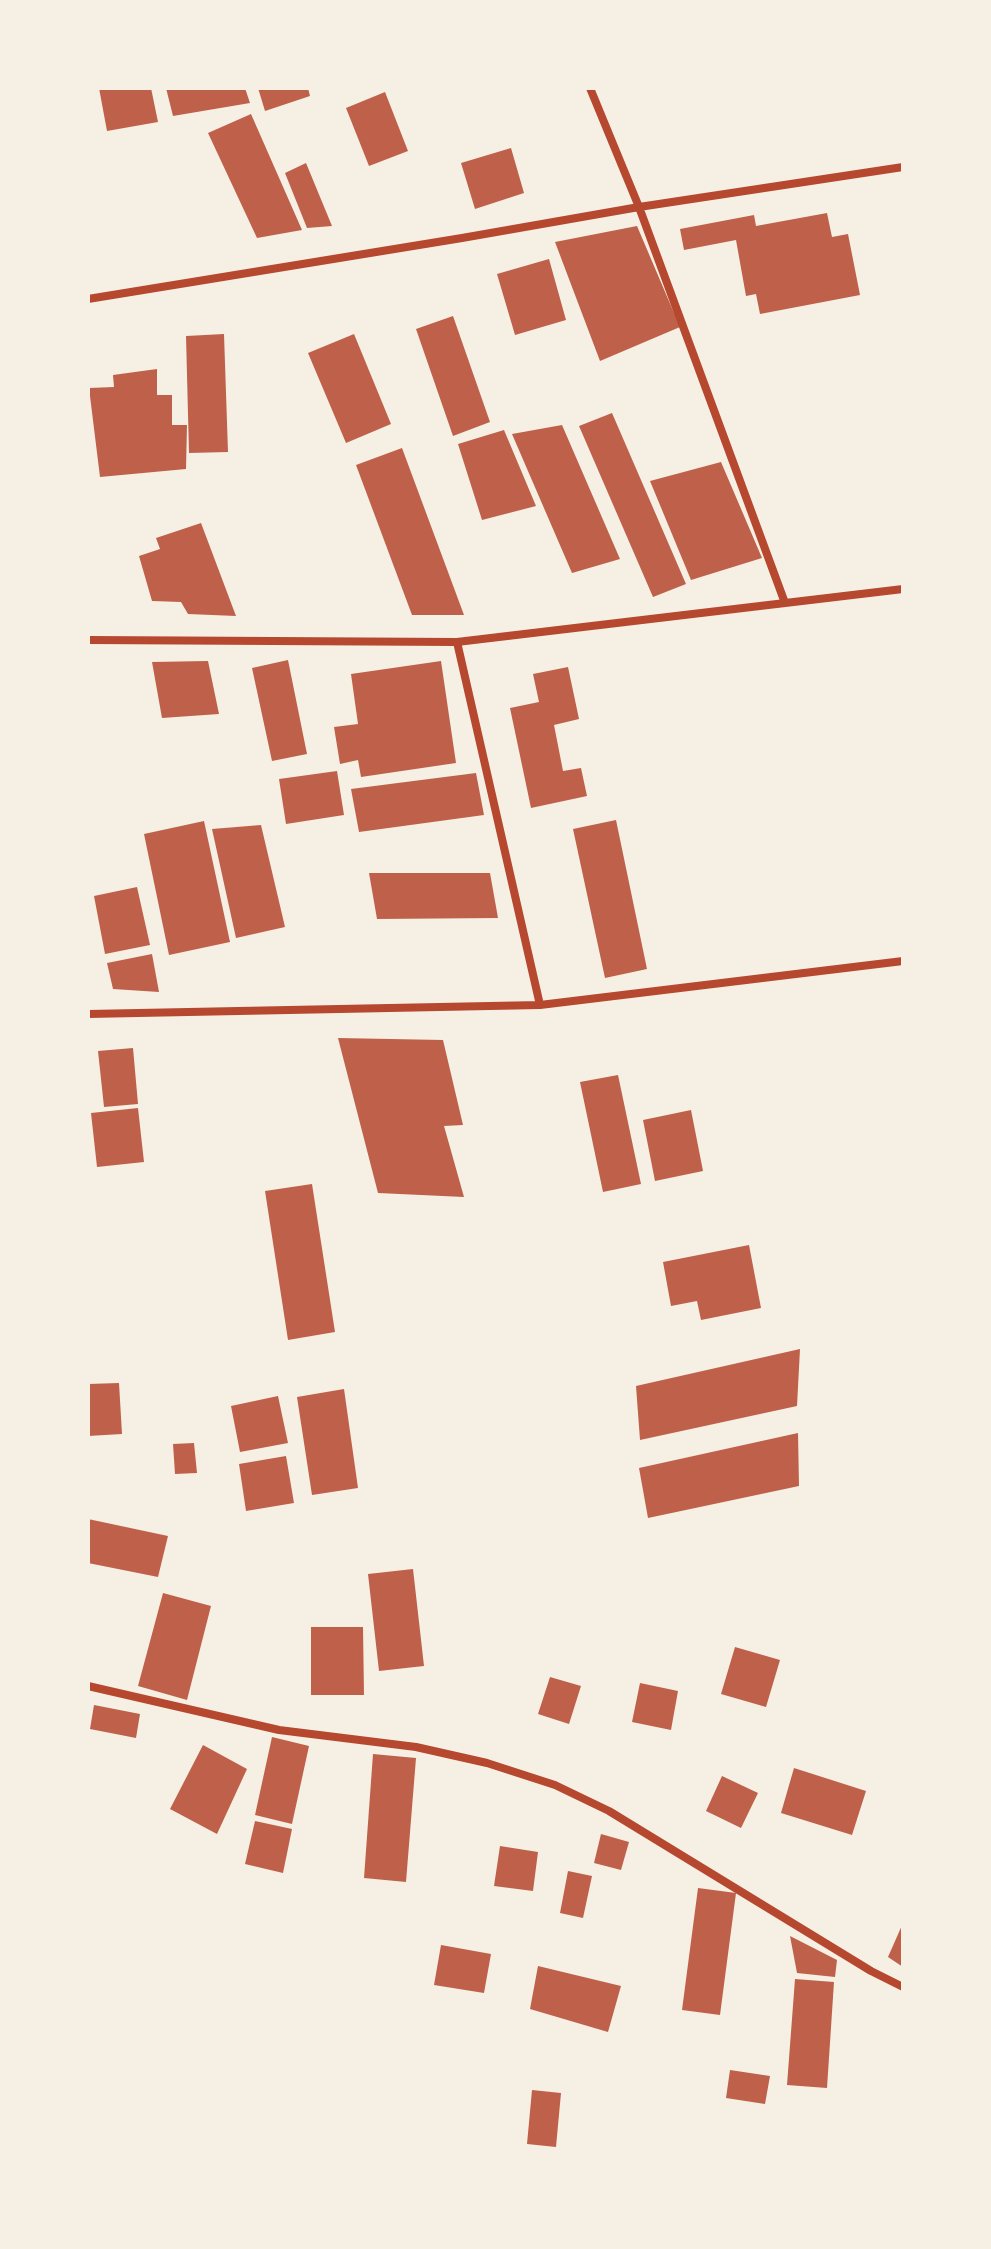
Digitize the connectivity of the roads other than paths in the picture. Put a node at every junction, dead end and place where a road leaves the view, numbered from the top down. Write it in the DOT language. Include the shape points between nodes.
graph roads {
  1 [pos="590,88"];
  2 [pos="903,167"];
  3 [pos="639,207"];
  4 [pos="88,299"];
  5 [pos="903,589"];
  6 [pos="785,603"];
  7 [pos="88,640"];
  8 [pos="457,642"];
  9 [pos="903,961"];
  10 [pos="540,1005"];
  11 [pos="88,1014"];
  12 [pos="88,1686"];
  13 [pos="903,1987"];
  1 -- 3 [label="street"];
  2 -- 3 [label="street"];
  3 -- 4 [label="street"];
  3 -- 6 [label="street"];
  5 -- 6 [label="street"];
  6 -- 8 [label="street"];
  7 -- 8 [label="street"];
  8 -- 10 [label="street"];
  9 -- 10 [label="street"];
  10 -- 11 [label="street"];
  12 -- 13 [label="street" via="279,1730 416,1747 555,1785 609,1811"];
}
